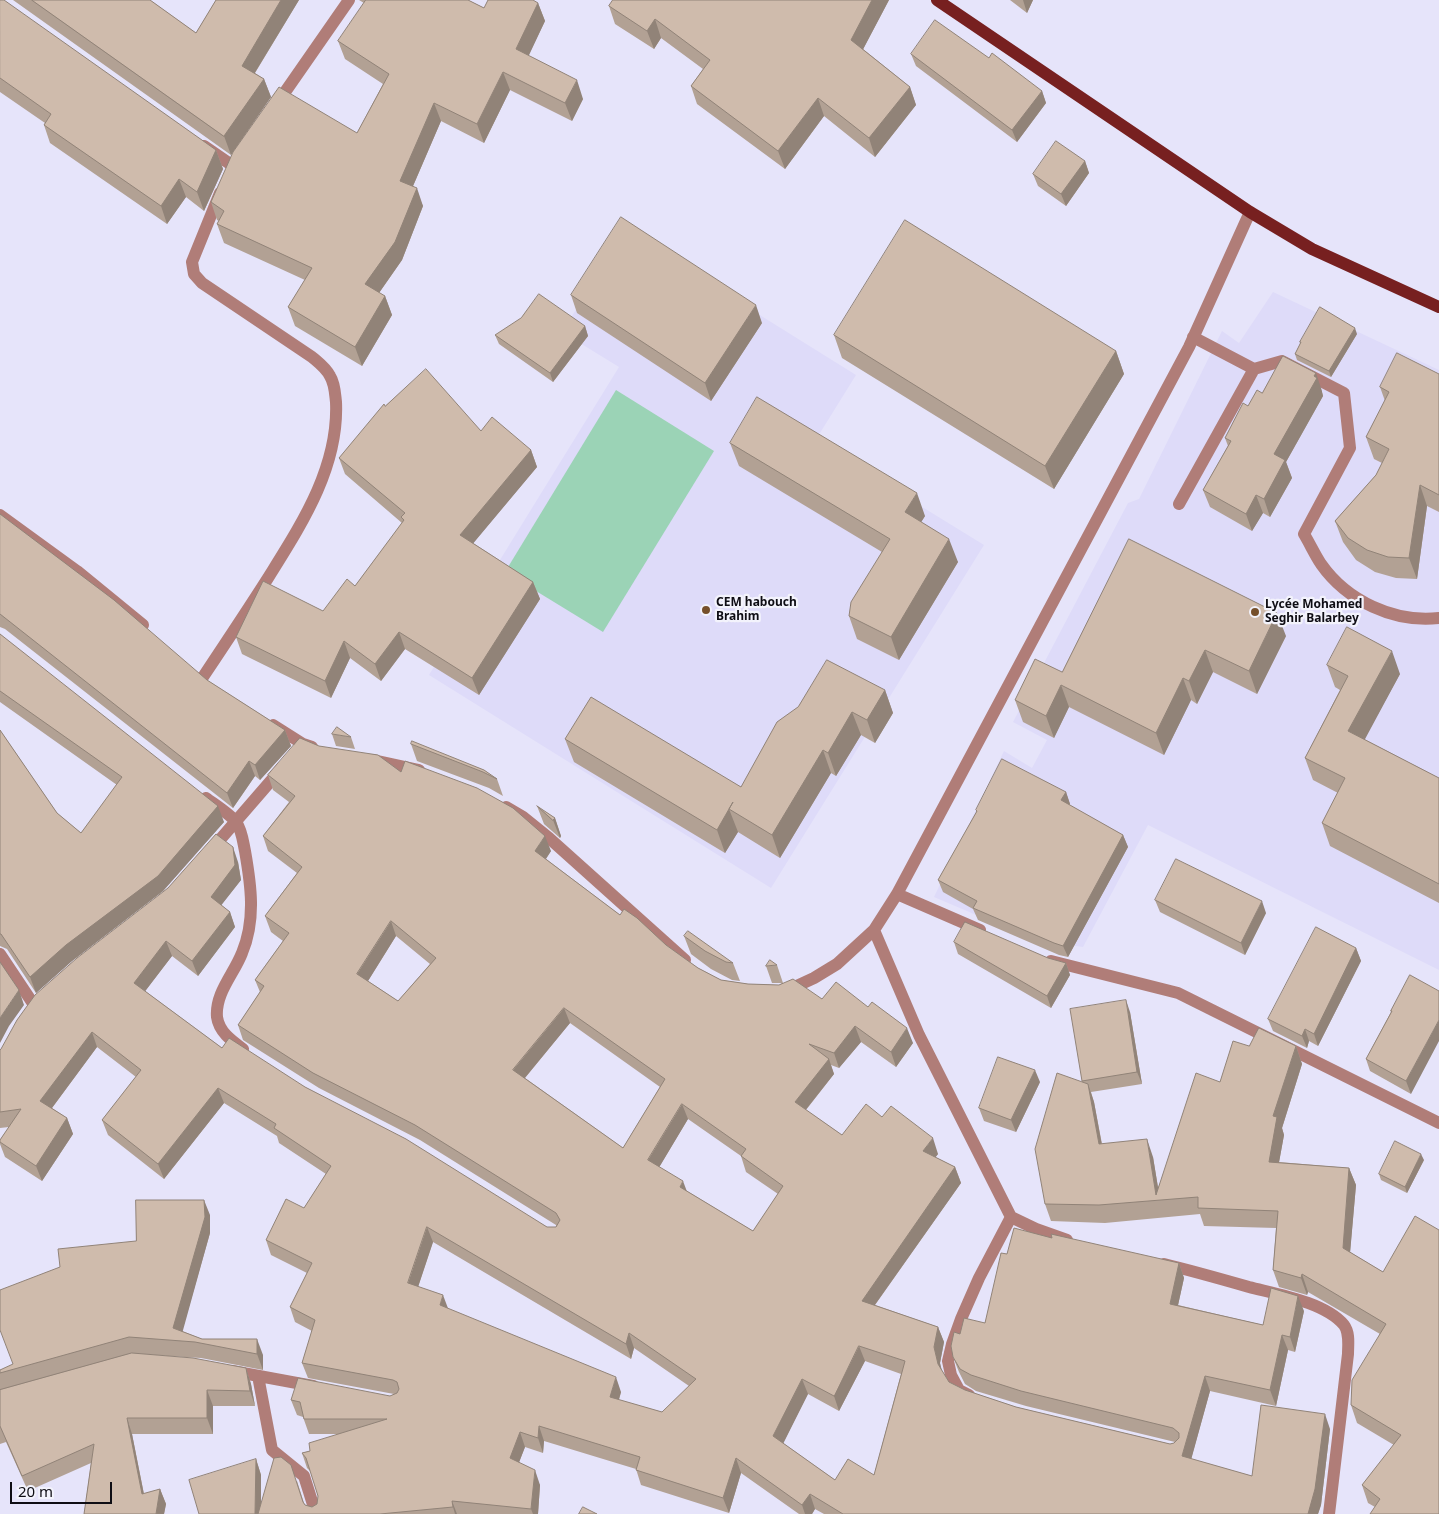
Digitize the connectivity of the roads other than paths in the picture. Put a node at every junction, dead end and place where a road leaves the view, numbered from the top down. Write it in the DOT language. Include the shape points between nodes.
graph roads {
  1 [pos="349,0"];
  2 [pos="938,0"];
  3 [pos="266,119"];
  4 [pos="193,138"];
  5 [pos="1250,212"];
  6 [pos="1439,307"];
  7 [pos="1193,338"];
  8 [pos="1254,369"];
  9 [pos="1178,504"];
  10 [pos="0,515"];
  11 [pos="1439,618"];
  12 [pos="153,634"];
  13 [pos="203,677"];
  14 [pos="266,721"];
  15 [pos="321,750"];
  16 [pos="297,751"];
  17 [pos="363,758"];
  18 [pos="434,776"];
  19 [pos="198,791"];
  20 [pos="494,800"];
  21 [pos="236,821"];
  22 [pos="204,858"];
  23 [pos="897,894"];
  24 [pos="874,930"];
  25 [pos="994,936"];
  26 [pos="0,954"];
  27 [pos="1038,955"];
  28 [pos="692,965"];
  29 [pos="776,992"];
  30 [pos="25,1018"];
  31 [pos="250,1055"];
  32 [pos="1439,1123"];
  33 [pos="1011,1217"];
  34 [pos="1077,1242"];
  35 [pos="1150,1261"];
  36 [pos="220,1369"];
  37 [pos="258,1376"];
  38 [pos="328,1389"];
  39 [pos="983,1401"];
  40 [pos="316,1514"];
  41 [pos="1329,1514"];
  1 -- 3 [label="street"];
  2 -- 5 [label="main road"];
  4 -- 13 [label="street" via="231,171 192,262 194,274 323,367 334,390 336,423 326,466 307,512 254,601"];
  5 -- 6 [label="main road" via="1312,249"];
  5 -- 7 [label="street"];
  7 -- 8 [label="street"];
  7 -- 23 [label="street"];
  8 -- 9 [label="street"];
  8 -- 11 [label="street" via="1282,362 1344,393 1350,448 1304,534 1321,564 1351,594 1369,605 1408,617"];
  10 -- 12 [label="street" via="125,609"];
  14 -- 16 [label="street"];
  15 -- 16 [label="street"];
  16 -- 21 [label="street"];
  17 -- 18 [label="street" via="410,767"];
  19 -- 21 [label="street"];
  20 -- 28 [label="street" via="550,838"];
  21 -- 22 [label="street"];
  21 -- 31 [label="street" via="241,833 252,902 248,939 224,986 217,1017 222,1030"];
  23 -- 24 [label="street"];
  23 -- 25 [label="street"];
  24 -- 29 [label="street" via="837,964 784,992"];
  24 -- 33 [label="street" via="919,1035"];
  26 -- 30 [label="street" via="38,1002"];
  27 -- 32 [label="street" via="1056,963 1178,993"];
  33 -- 34 [label="street"];
  33 -- 39 [label="street" via="961,1319 948,1361 951,1375 960,1390"];
  35 -- 41 [label="street" via="1318,1307 1345,1326 1348,1354"];
  36 -- 37 [label="street"];
  37 -- 38 [label="street"];
  37 -- 40 [label="street" via="272,1450 304,1476"];
}
